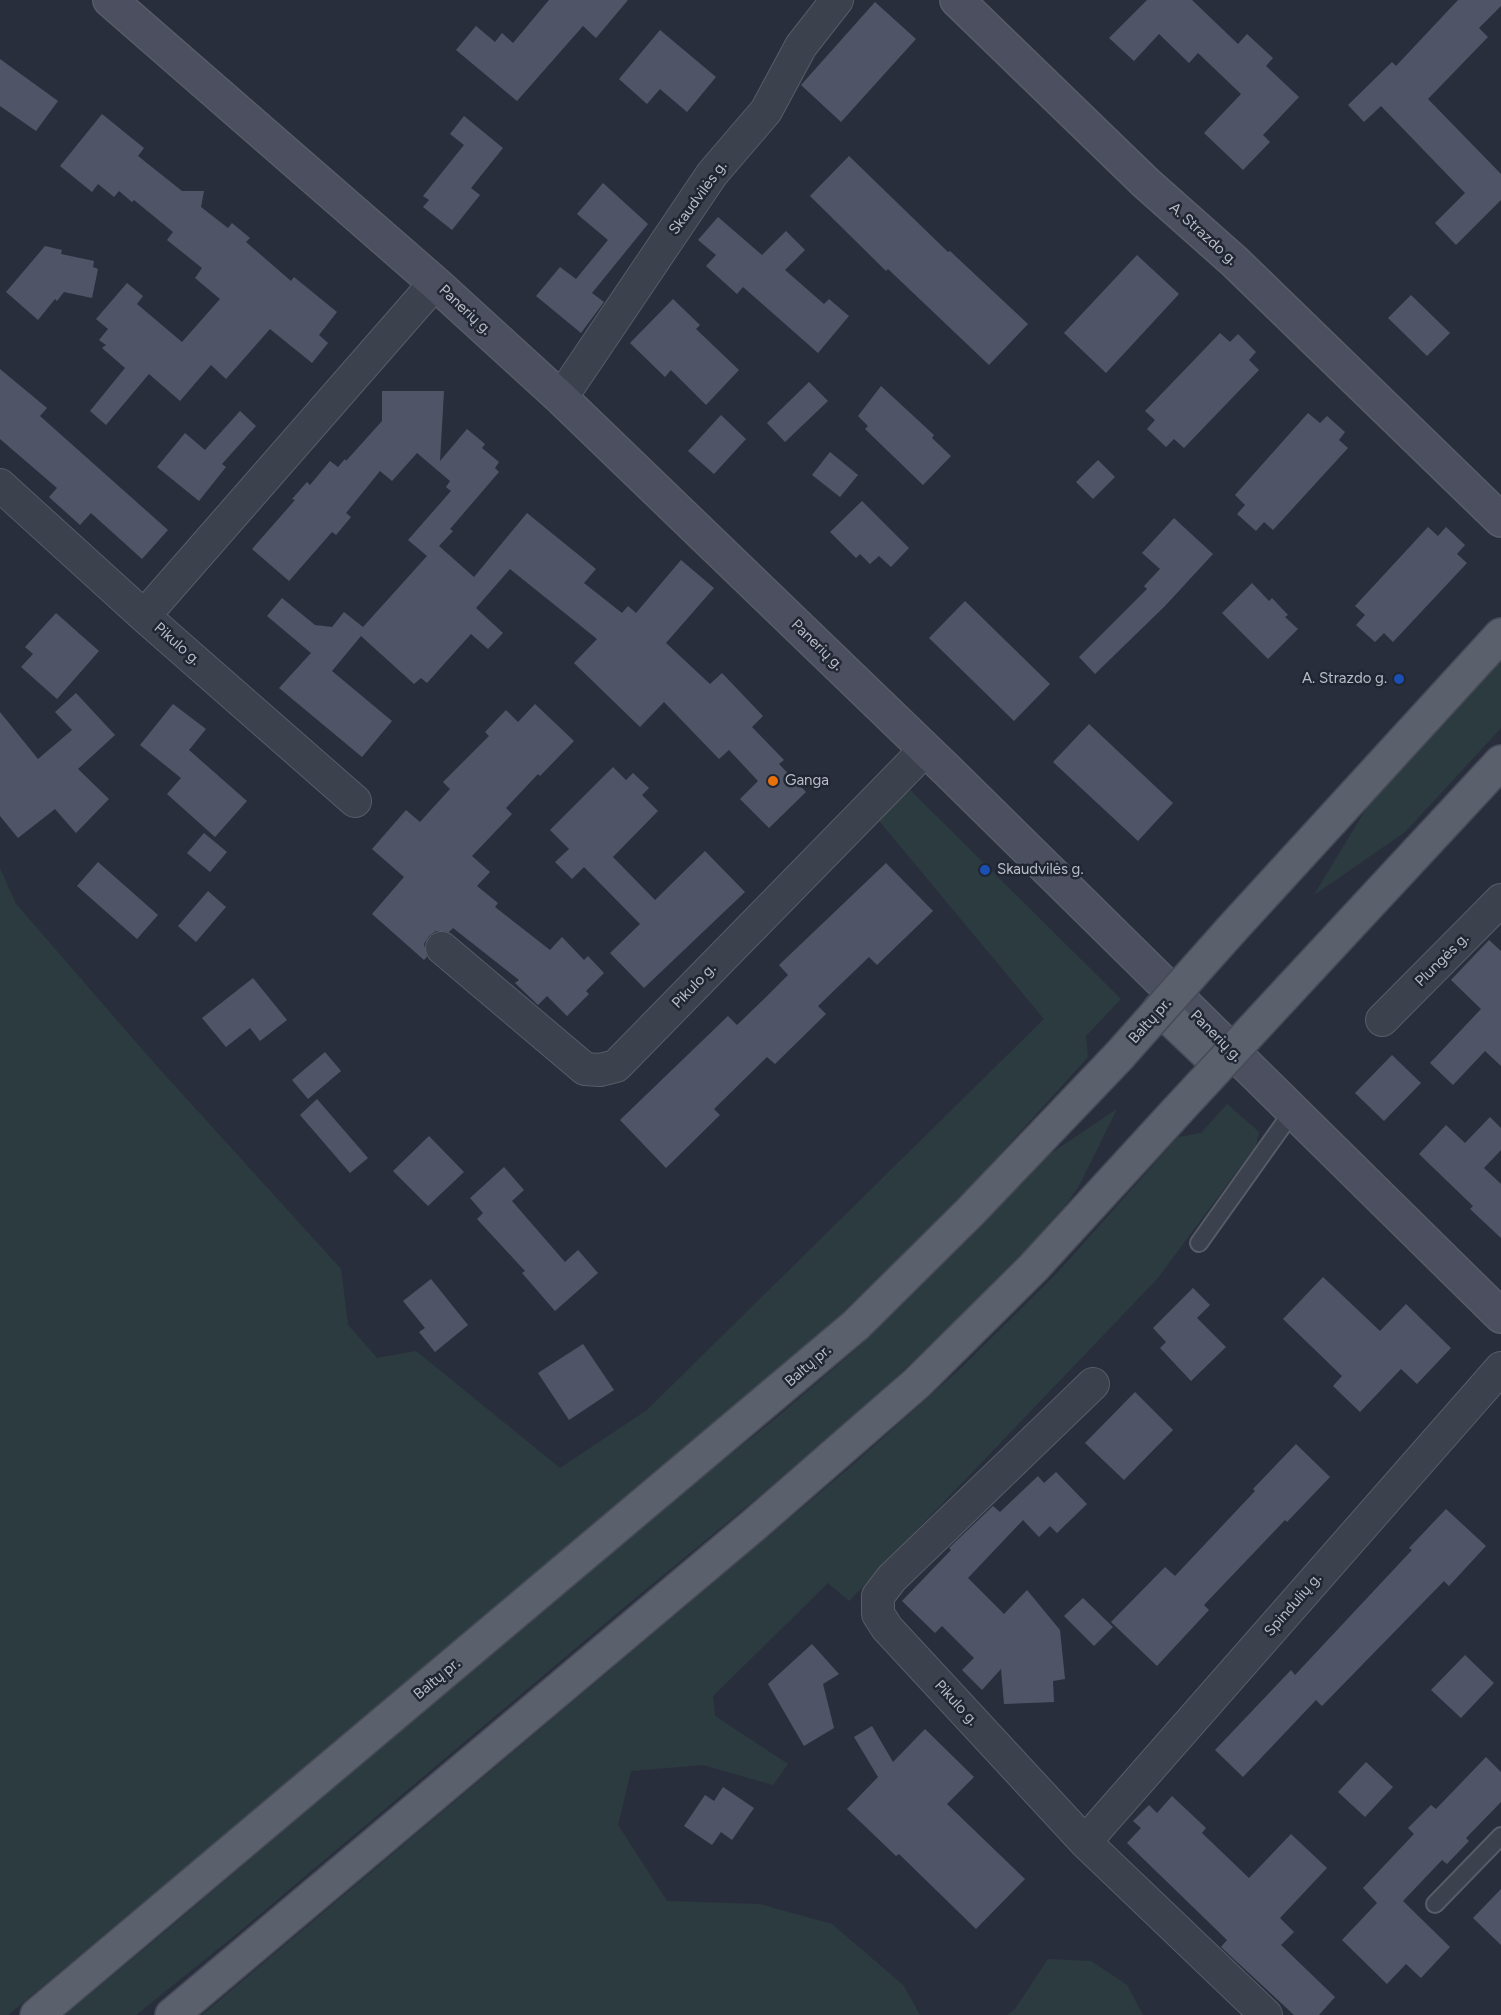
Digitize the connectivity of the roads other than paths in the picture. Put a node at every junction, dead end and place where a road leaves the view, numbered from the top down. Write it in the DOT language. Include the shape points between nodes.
graph roads {
  1 [pos="110,0"];
  2 [pos="837,0"];
  3 [pos="957,0"];
  4 [pos="435,282"];
  5 [pos="561,398"];
  6 [pos="0,485"];
  7 [pos="1501,520"];
  8 [pos="144,616"];
  9 [pos="1501,634"];
  10 [pos="925,750"];
  11 [pos="1501,762"];
  12 [pos="356,801"];
  13 [pos="1498,909"];
  14 [pos="442,948"];
  15 [pos="1160,1009"];
  16 [pos="1382,1020"];
  17 [pos="1219,1065"];
  18 [pos="1293,1112"];
  19 [pos="1199,1244"];
  20 [pos="1501,1316"];
  21 [pos="1501,1368"];
  22 [pos="1093,1384"];
  23 [pos="1501,1836"];
  24 [pos="1084,1842"];
  25 [pos="1435,1904"];
  26 [pos="38,2015"];
  27 [pos="172,2015"];
  28 [pos="1266,2015"];
  1 -- 4 [label="main road, Panerių g."];
  2 -- 5 [label="street, Skaudvilės g." via="801,46 766,111 712,174"];
  3 -- 7 [label="main road, A. Strazdo g."];
  4 -- 5 [label="main road, Panerių g."];
  4 -- 8 [label="street"];
  5 -- 10 [label="main road, Panerių g."];
  6 -- 8 [label="street, Pikulo g."];
  8 -- 12 [label="street, Pikulo g."];
  9 -- 15 [label="main road, Baltų pr., bridge"];
  10 -- 14 [label="street, Pikulo g." via="616,1066 585,1069"];
  10 -- 18 [label="main road, Panerių g."];
  11 -- 17 [label="main road, bridge"];
  13 -- 16 [label="street, Plungės g."];
  15 -- 17 [label="main road"];
  15 -- 26 [label="main road, Baltų pr., bridge" via="970,1212 856,1325"];
  17 -- 27 [label="main road, bridge" via="1033,1268 917,1383"];
  18 -- 19 [label="lane"];
  18 -- 20 [label="main road, Panerių g."];
  21 -- 24 [label="street, Spindulių g."];
  22 -- 24 [label="street, Pikulo g." via="878,1596 878,1614 887,1628"];
  23 -- 25 [label="lane"];
  24 -- 28 [label="street, Pikulo g."];
}
